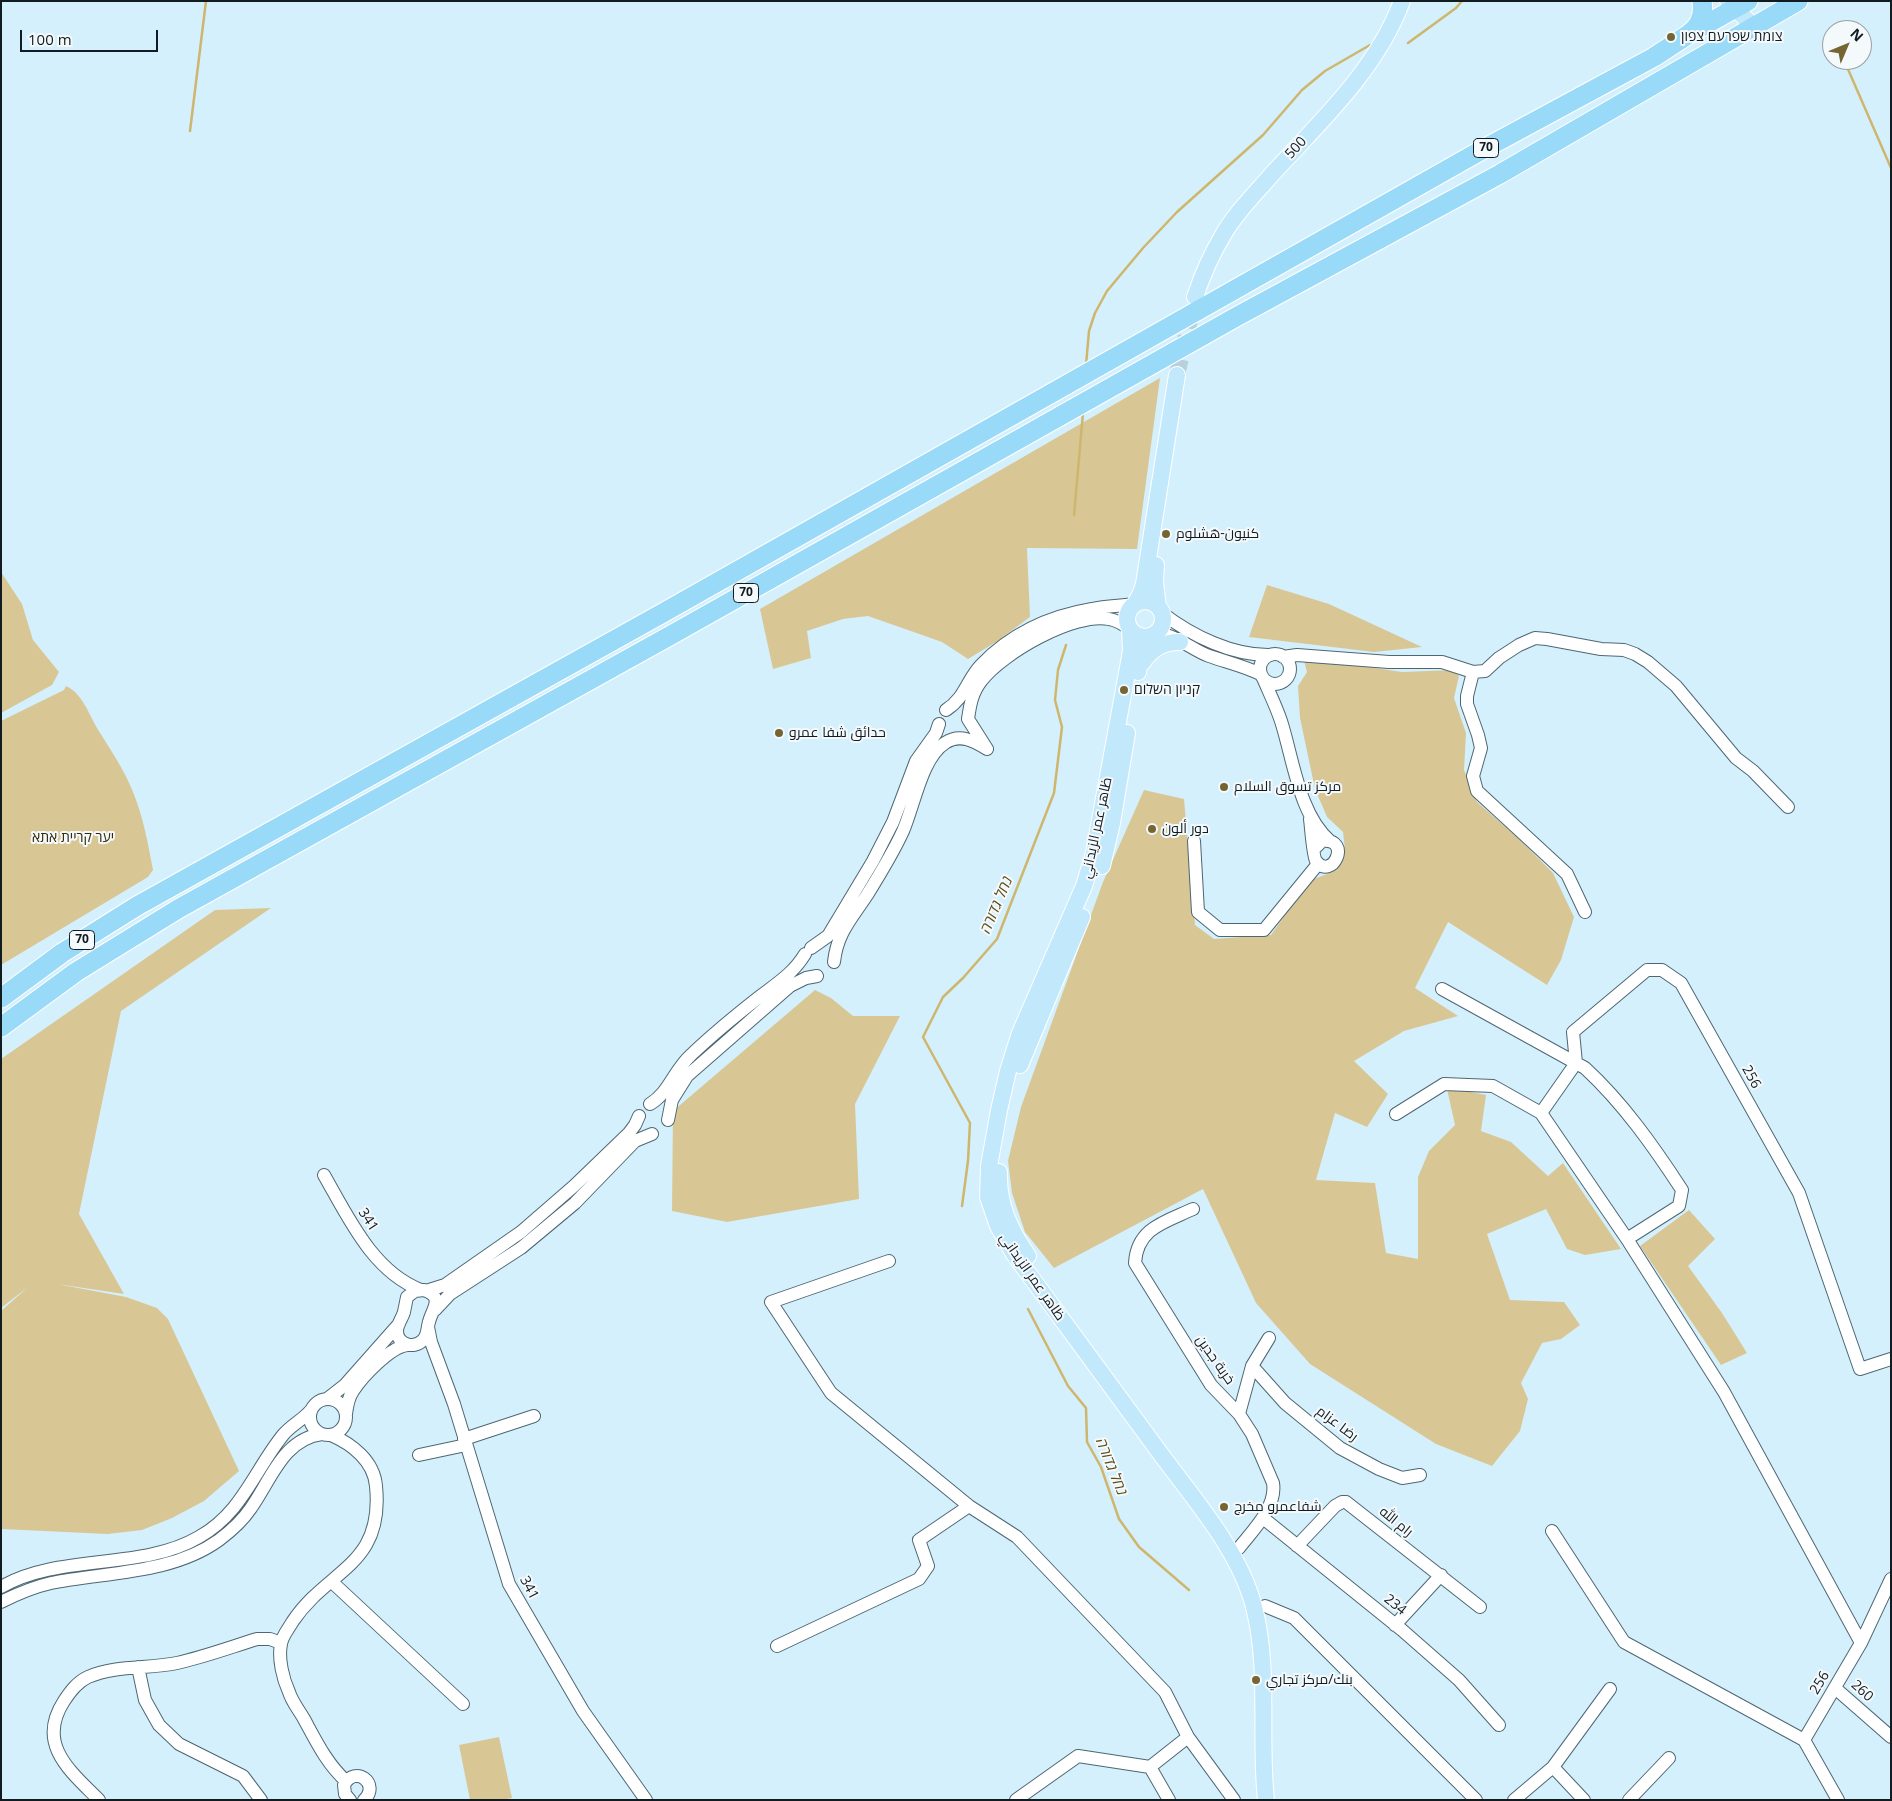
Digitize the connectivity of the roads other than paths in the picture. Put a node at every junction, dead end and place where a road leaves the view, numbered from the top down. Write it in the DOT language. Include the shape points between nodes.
graph roads {
  1 [pos="1402,1"];
  2 [pos="1702,1"];
  3 [pos="1798,1"];
  4 [pos="1740,3"];
  5 [pos="1754,27"];
  6 [pos="1689,34"];
  7 [pos="1195,297"];
  8 [pos="1178,374"];
  9 [pos="1166,444"];
  10 [pos="1135,604"];
  11 [pos="1160,610"];
  12 [pos="1130,629"];
  13 [pos="1152,636"];
  14 [pos="1180,642"];
  15 [pos="1277,656"];
  16 [pos="1138,669"];
  17 [pos="1473,672"];
  18 [pos="1262,676"];
  19 [pos="1282,682"];
  20 [pos="946,710"];
  21 [pos="968,719"];
  22 [pos="1281,720"];
  23 [pos="939,724"];
  24 [pos="956,738"];
  25 [pos="1788,807"];
  26 [pos="1309,811"];
  27 [pos="1194,841"];
  28 [pos="1330,841"];
  29 [pos="1314,849"];
  30 [pos="1318,864"];
  31 [pos="167,889"];
  32 [pos="1585,912"];
  33 [pos="110,950"];
  34 [pos="808,951"];
  35 [pos="834,962"];
  36 [pos="817,976"];
  37 [pos="1,985"];
  38 [pos="1442,989"];
  39 [pos="1,998"];
  40 [pos="1,1027"];
  41 [pos="1,1037"];
  42 [pos="1576,1064"];
  43 [pos="650,1104"];
  44 [pos="1541,1113"];
  45 [pos="1396,1114"];
  46 [pos="638,1116"];
  47 [pos="668,1120"];
  48 [pos="652,1134"];
  49 [pos="324,1175"];
  50 [pos="1192,1209"];
  51 [pos="1627,1239"];
  52 [pos="889,1261"];
  53 [pos="395,1274"];
  54 [pos="424,1290"];
  55 [pos="405,1304"];
  56 [pos="434,1310"];
  57 [pos="399,1324"];
  58 [pos="428,1327"];
  59 [pos="1269,1338"];
  60 [pos="412,1345"];
  61 [pos="1891,1359"];
  62 [pos="439,1364"];
  63 [pos="1252,1366"];
  64 [pos="327,1399"];
  65 [pos="311,1410"];
  66 [pos="1239,1414"];
  67 [pos="346,1416"];
  68 [pos="534,1416"];
  69 [pos="326,1435"];
  70 [pos="465,1442"];
  71 [pos="356,1449"];
  72 [pos="419,1455"];
  73 [pos="1420,1475"];
  74 [pos="969,1506"];
  75 [pos="1263,1518"];
  76 [pos="1552,1531"];
  77 [pos="1297,1546"];
  78 [pos="1239,1548"];
  79 [pos="1441,1575"];
  80 [pos="1891,1579"];
  81 [pos="332,1582"];
  82 [pos="1,1587"];
  83 [pos="1,1602"];
  84 [pos="1265,1606"];
  85 [pos="1480,1607"];
  86 [pos="1395,1625"];
  87 [pos="281,1643"];
  88 [pos="1861,1643"];
  89 [pos="777,1646"];
  90 [pos="138,1667"];
  91 [pos="1835,1688"];
  92 [pos="1610,1689"];
  93 [pos="463,1704"];
  94 [pos="1498,1725"];
  95 [pos="1188,1737"];
  96 [pos="1891,1737"];
  97 [pos="1804,1740"];
  98 [pos="1669,1758"];
  99 [pos="1150,1767"];
  100 [pos="1553,1767"];
  101 [pos="346,1781"];
  102 [pos="344,1798"];
  103 [pos="99,1800"];
  104 [pos="261,1800"];
  105 [pos="364,1800"];
  106 [pos="646,1800"];
  107 [pos="1016,1800"];
  108 [pos="1169,1800"];
  109 [pos="1234,1800"];
  110 [pos="1266,1800"];
  111 [pos="1277,1800"];
  112 [pos="1476,1800"];
  113 [pos="1514,1800"];
  114 [pos="1584,1800"];
  115 [pos="1629,1800"];
  116 [pos="1838,1800"];
  1 -- 7 [label="main road, 500" via="1390,32 1343,97 1250,199 1224,234"];
  2 -- 6 [label="highway" via="1700,23"];
  3 -- 5 [label="highway, 70"];
  4 -- 5 [label="main road"];
  4 -- 6 [label="highway, 70"];
  5 -- 33 [label="highway, 70" via="1545,148 1227,322"];
  6 -- 31 [label="highway, 70" via="1654,57 1480,151"];
  8 -- 9 [label="main road"];
  9 -- 10 [label="main road" via="1144,584"];
  9 -- 11 [label="main road" via="1155,582"];
  10 -- 11 [label="main road" via="1151,602"];
  10 -- 12 [label="main road" via="1128,612"];
  10 -- 20 [label="street" via="1077,612 1034,626 989,658 976,671 959,700"];
  11 -- 13 [label="main road" via="1162,626"];
  11 -- 15 [label="street" via="1183,628 1220,645"];
  12 -- 13 [label="main road" via="1139,636"];
  12 -- 21 [label="street" via="1115,620 1097,619 1039,637 1013,653 982,680 971,701"];
  12 -- 110 [label="main road, ظاهر عمر الزيداني" via="1131,651 1094,853 1084,886 1028,1014 1008,1071 989,1166 988,1197 998,1226 1014,1254 1199,1506 1249,1590 1263,1667"];
  13 -- 14 [label="street" via="1164,635"];
  13 -- 16 [label="main road, ظاهر عمر الزيداني" via="1143,650"];
  14 -- 16 [label="main road" via="1156,647"];
  14 -- 18 [label="street"];
  15 -- 17 [label="street" via="1297,654 1389,662 1442,662"];
  15 -- 18 [label="street" via="1261,662"];
  15 -- 19 [label="street" via="1289,665 1290,670"];
  16 -- 78 [label="main road, ظاهر عمر الزيداني" via="1108,843 1086,909 1021,1062 1001,1157 999,1187 1005,1216 1023,1249"];
  17 -- 25 [label="street" via="1485,671 1506,653 1535,638 1635,654 1662,672 1736,758"];
  17 -- 32 [label="street" via="1467,696 1481,748 1473,776 1477,791 1567,874"];
  18 -- 19 [label="street" via="1274,684"];
  18 -- 22 [label="street"];
  19 -- 22 [label="street" via="1279,698"];
  20 -- 21 [label="street" via="958,709"];
  20 -- 23 [label="street" via="940,716"];
  21 -- 24 [label="street" via="968,729"];
  21 -- 24 [label="street" via="987,750 969,740"];
  22 -- 26 [label="street"];
  23 -- 24 [label="street" via="945,736"];
  23 -- 34 [label="street" via="916,761 893,822 873,861 828,936"];
  24 -- 35 [label="street" via="940,746 928,763 903,832 837,941"];
  26 -- 28 [label="street"];
  26 -- 29 [label="street"];
  27 -- 30 [label="street" via="1198,912 1220,930 1264,930"];
  28 -- 29 [label="street" via="1319,843"];
  28 -- 30 [label="street" via="1337,847 1337,860 1331,865"];
  29 -- 30 [label="street"];
  31 -- 37 [label="highway"];
  31 -- 39 [label="highway, 70" via="70,949"];
  33 -- 40 [label="highway, 70"];
  33 -- 41 [label="highway"];
  34 -- 35 [label="street" via="819,946 827,949"];
  34 -- 36 [label="street" via="804,966 810,974"];
  34 -- 43 [label="street" via="791,973 689,1056 663,1093"];
  35 -- 36 [label="street" via="830,971"];
  36 -- 47 [label="street" via="790,986 687,1076 672,1100"];
  38 -- 42 [label="street"];
  42 -- 44 [label="street"];
  42 -- 51 [label="street" via="1602,1084 1657,1152 1682,1190 1679,1206"];
  42 -- 61 [label="street, 256" via="1573,1032 1647,970 1662,970 1681,983 1799,1193 1860,1369"];
  43 -- 46 [label="street" via="642,1108"];
  43 -- 47 [label="street" via="662,1107"];
  44 -- 45 [label="street" via="1493,1086 1444,1084"];
  44 -- 51 [label="street"];
  46 -- 48 [label="street" via="641,1128"];
  46 -- 54 [label="street" via="629,1133 538,1218 446,1285"];
  47 -- 48 [label="street" via="664,1129"];
  48 -- 56 [label="street" via="635,1141 575,1203 527,1243 450,1294"];
  49 -- 53 [label="street, 341" via="357,1234"];
  50 -- 66 [label="street, خربة جدين" via="1142,1237 1135,1262 1211,1385"];
  51 -- 88 [label="street" via="1724,1392"];
  52 -- 74 [label="street" via="771,1302 831,1393"];
  53 -- 54 [label="street"];
  53 -- 55 [label="street" via="402,1287"];
  54 -- 55 [label="street" via="409,1294"];
  54 -- 56 [label="street" via="435,1300"];
  55 -- 57 [label="street"];
  56 -- 58 [label="street"];
  57 -- 60 [label="street" via="398,1335 405,1344"];
  57 -- 64 [label="street" via="345,1385"];
  58 -- 60 [label="street" via="424,1339"];
  58 -- 62 [label="street, 341"];
  59 -- 63 [label="street"];
  60 -- 62 [label="street" via="428,1353"];
  60 -- 67 [label="street" via="400,1346 388,1353 355,1388"];
  62 -- 70 [label="street, 341"];
  63 -- 66 [label="street"];
  63 -- 73 [label="street, رضا عزام" via="1285,1403 1340,1448 1378,1470 1402,1478"];
  64 -- 65 [label="street" via="318,1402"];
  64 -- 67 [label="street" via="339,1403"];
  65 -- 69 [label="street" via="310,1422 316,1432"];
  65 -- 82 [label="street" via="284,1434 232,1510 199,1537 164,1551 43,1571"];
  66 -- 75 [label="street, خربة جدين" via="1252,1434 1275,1491"];
  67 -- 69 [label="street" via="342,1429"];
  67 -- 71 [label="street"];
  68 -- 70 [label="street"];
  69 -- 71 [label="street"];
  69 -- 83 [label="street" via="305,1438 295,1444 244,1516 219,1540 194,1555 158,1566 50,1584"];
  70 -- 72 [label="street"];
  70 -- 106 [label="street, 341" via="509,1584 584,1710"];
  71 -- 81 [label="street" via="376,1480 378,1502 372,1535 357,1559"];
  74 -- 89 [label="street" via="919,1540 928,1566 919,1579"];
  74 -- 95 [label="street" via="1017,1537 1165,1692"];
  75 -- 77 [label="street, 234"];
  75 -- 78 [label="street, خربة جدين"];
  76 -- 97 [label="street" via="1624,1642"];
  77 -- 79 [label="street, رام الله" via="1335,1506 1346,1502"];
  77 -- 86 [label="street, 234"];
  78 -- 84 [label="main road, ظاهر عمر الزيداني"];
  79 -- 85 [label="street, رام الله"];
  79 -- 86 [label="street"];
  80 -- 88 [label="street, 256"];
  81 -- 87 [label="street" via="302,1608"];
  81 -- 93 [label="street"];
  84 -- 111 [label="main road, ظاهر عمر الزيداني" via="1272,1656"];
  84 -- 112 [label="street" via="1294,1618"];
  86 -- 94 [label="street, 234" via="1458,1680"];
  87 -- 90 [label="street" via="257,1639 177,1663"];
  87 -- 101 [label="street" via="280,1660 289,1693 327,1761"];
  88 -- 91 [label="street, 256"];
  90 -- 103 [label="street" via="107,1671 86,1678 73,1687 54,1722 53,1741 62,1760"];
  90 -- 104 [label="street" via="145,1700 159,1725 179,1744 243,1776"];
  91 -- 96 [label="street, 260"];
  91 -- 97 [label="street, 256"];
  92 -- 100 [label="street"];
  95 -- 99 [label="street"];
  95 -- 109 [label="street"];
  97 -- 116 [label="street"];
  98 -- 115 [label="street"];
  99 -- 107 [label="street" via="1078,1756"];
  99 -- 108 [label="street"];
  100 -- 113 [label="street"];
  100 -- 114 [label="street"];
  101 -- 102 [label="street"];
  101 -- 105 [label="street" via="354,1776 366,1779 370,1790"];
}
